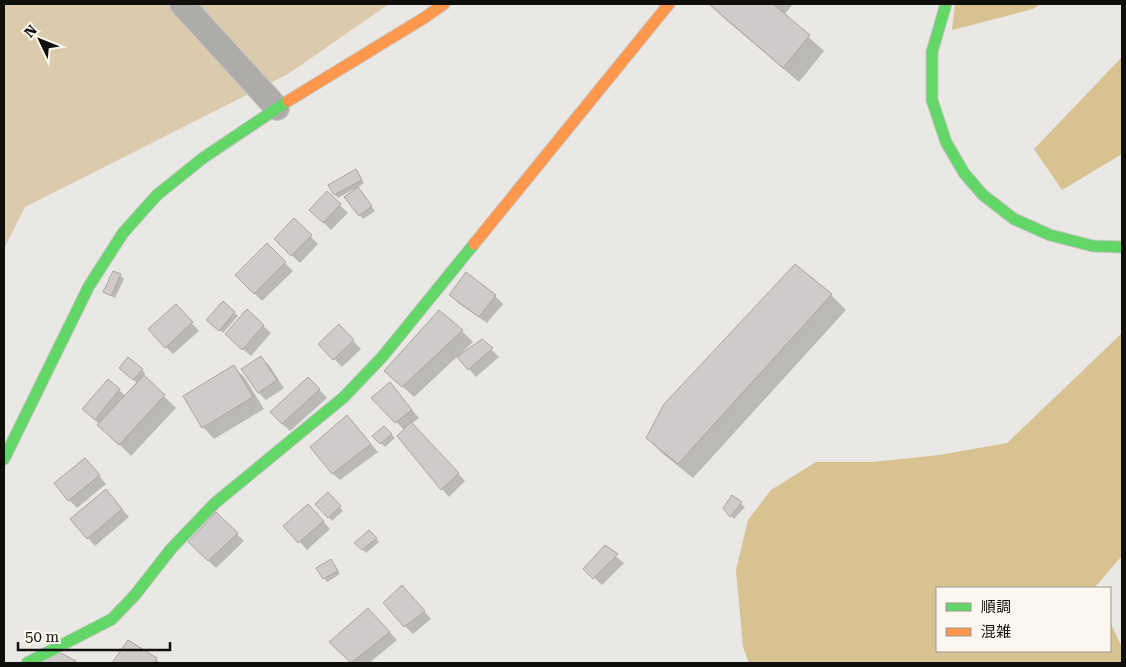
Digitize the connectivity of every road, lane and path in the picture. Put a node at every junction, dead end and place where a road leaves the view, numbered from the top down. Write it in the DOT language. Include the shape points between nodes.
graph roads {
  1 [pos="182,4"];
  2 [pos="444,4"];
  3 [pos="669,4"];
  4 [pos="946,4"];
  5 [pos="277,108"];
  6 [pos="1122,247"];
  7 [pos="4,459"];
  8 [pos="27,663"];
  1 -- 5 [label="street"];
  2 -- 5 [label="street"];
  3 -- 8 [label="street" via="383,356 344,397 214,503 112,619"];
  4 -- 6 [label="street" via="932,52 932,100 946,142 964,173 983,195 1014,219 1050,235 1093,246"];
  5 -- 7 [label="street" via="203,158 157,195 123,233 89,286"];
}
